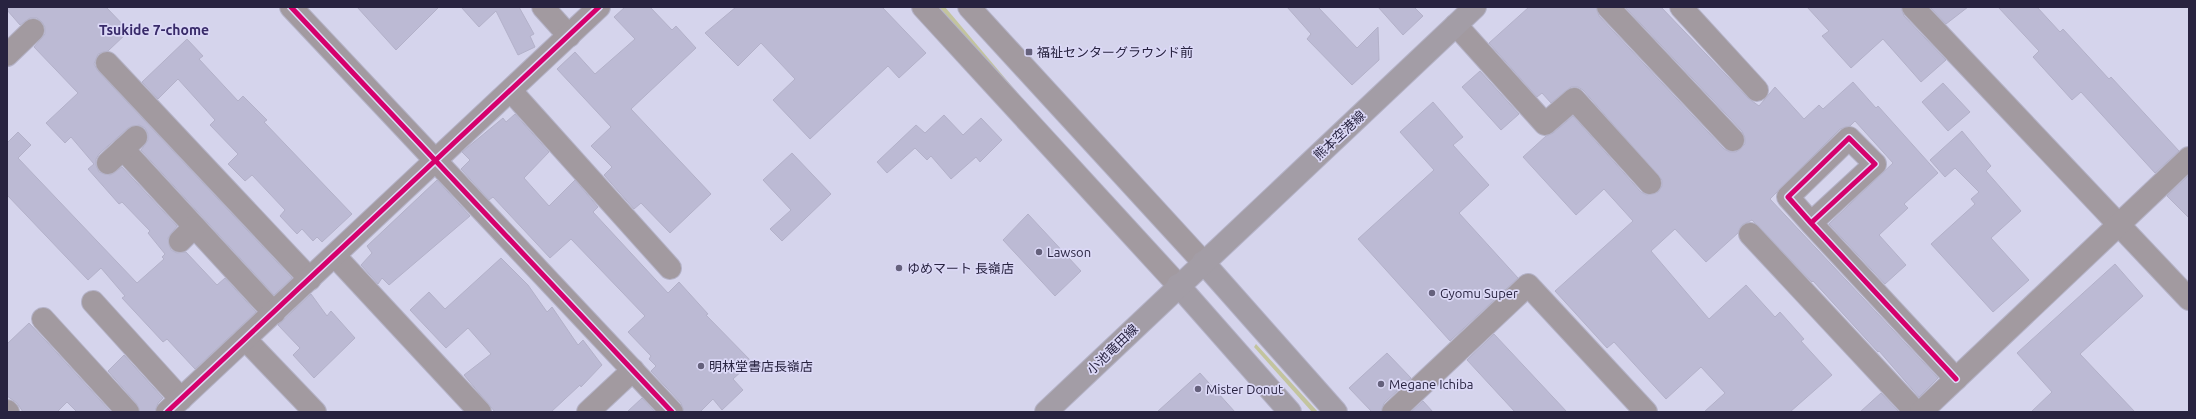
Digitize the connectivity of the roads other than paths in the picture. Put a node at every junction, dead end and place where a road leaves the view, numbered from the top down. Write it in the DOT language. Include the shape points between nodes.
graph roads {
  1 [pos="291,7"];
  2 [pos="543,7"];
  3 [pos="599,7"];
  4 [pos="923,7"];
  5 [pos="969,7"];
  6 [pos="1475,7"];
  7 [pos="1608,7"];
  8 [pos="1681,7"];
  9 [pos="1913,7"];
  10 [pos="1456,25"];
  11 [pos="569,36"];
  12 [pos="107,63"];
  13 [pos="1757,90"];
  14 [pos="511,91"];
  15 [pos="1733,140"];
  16 [pos="122,150"];
  17 [pos="2189,158"];
  18 [pos="436,162"];
  19 [pos="1650,183"];
  20 [pos="1811,223"];
  21 [pos="2119,224"];
  22 [pos="1750,234"];
  23 [pos="335,256"];
  24 [pos="1203,262"];
  25 [pos="670,268"];
  26 [pos="310,279"];
  27 [pos="1178,285"];
  28 [pos="2189,299"];
  29 [pos="93,302"];
  30 [pos="274,313"];
  31 [pos="43,319"];
  32 [pos="245,339"];
  33 [pos="633,370"];
  34 [pos="1956,379"];
  35 [pos="172,408"];
  36 [pos="128,412"];
  37 [pos="315,412"];
  38 [pos="480,412"];
  39 [pos="588,412"];
  40 [pos="672,412"];
  41 [pos="1046,412"];
  42 [pos="1290,412"];
  43 [pos="1336,412"];
  44 [pos="1393,412"];
  45 [pos="1646,412"];
  46 [pos="1916,412"];
  47 [pos="1921,412"];
  1 -- 18 [label="street"];
  2 -- 11 [label="street"];
  3 -- 11 [label="street"];
  4 -- 27 [label="street"];
  5 -- 24 [label="street"];
  6 -- 10 [label="main road, 熊本空港線"];
  7 -- 15 [label="street"];
  8 -- 13 [label="street"];
  9 -- 21 [label="street"];
  10 -- 19 [label="street" via="1545,124 1574,99"];
  10 -- 24 [label="main road, 熊本空港線"];
  11 -- 14 [label="street"];
  12 -- 26 [label="street"];
  14 -- 18 [label="street"];
  14 -- 25 [label="street"];
  16 -- 30 [label="street" via="187,234"];
  17 -- 21 [label="street"];
  18 -- 23 [label="street"];
  18 -- 33 [label="street"];
  20 -- 34 [label="street"];
  21 -- 28 [label="street"];
  21 -- 34 [label="street"];
  22 -- 46 [label="street"];
  23 -- 26 [label="street"];
  23 -- 38 [label="street"];
  24 -- 27 [label="main road, 熊本空港線"];
  24 -- 43 [label="main road"];
  26 -- 30 [label="street"];
  27 -- 41 [label="main road, 小池竜田線"];
  27 -- 42 [label="main road"];
  29 -- 35 [label="street"];
  30 -- 32 [label="street"];
  31 -- 36 [label="street" via="78,345"];
  32 -- 35 [label="street"];
  32 -- 37 [label="street"];
  33 -- 39 [label="street"];
  33 -- 40 [label="street"];
  34 -- 47 [label="street"];
  44 -- 45 [label="street" via="1528,285"];
}
